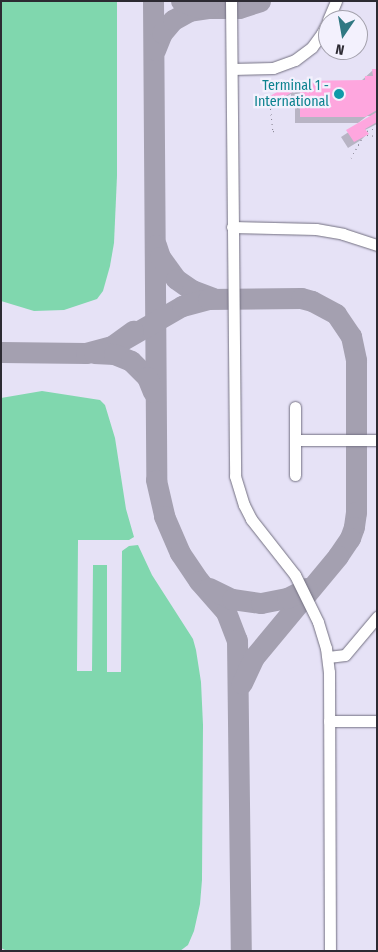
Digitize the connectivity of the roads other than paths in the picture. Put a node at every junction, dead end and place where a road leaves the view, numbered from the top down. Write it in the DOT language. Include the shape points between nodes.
graph roads {
  1 [pos="231,1"];
  2 [pos="318,39"];
  3 [pos="232,69"];
  4 [pos="232,227"];
  5 [pos="377,245"];
  6 [pos="295,407"];
  7 [pos="295,440"];
  8 [pos="377,440"];
  9 [pos="295,475"];
  10 [pos="377,617"];
  11 [pos="328,657"];
  12 [pos="329,721"];
  13 [pos="377,721"];
  14 [pos="330,951"];
  1 -- 3 [label="lane"];
  2 -- 3 [label="lane" via="295,60 273,68"];
  3 -- 4 [label="lane"];
  4 -- 5 [label="lane" via="316,228"];
  4 -- 11 [label="lane" via="235,476 252,518 285,561 304,593 322,633"];
  6 -- 7 [label="lane"];
  7 -- 8 [label="lane"];
  7 -- 9 [label="lane"];
  10 -- 11 [label="lane" via="346,653"];
  11 -- 12 [label="lane"];
  12 -- 13 [label="lane"];
  12 -- 14 [label="lane"];
}
